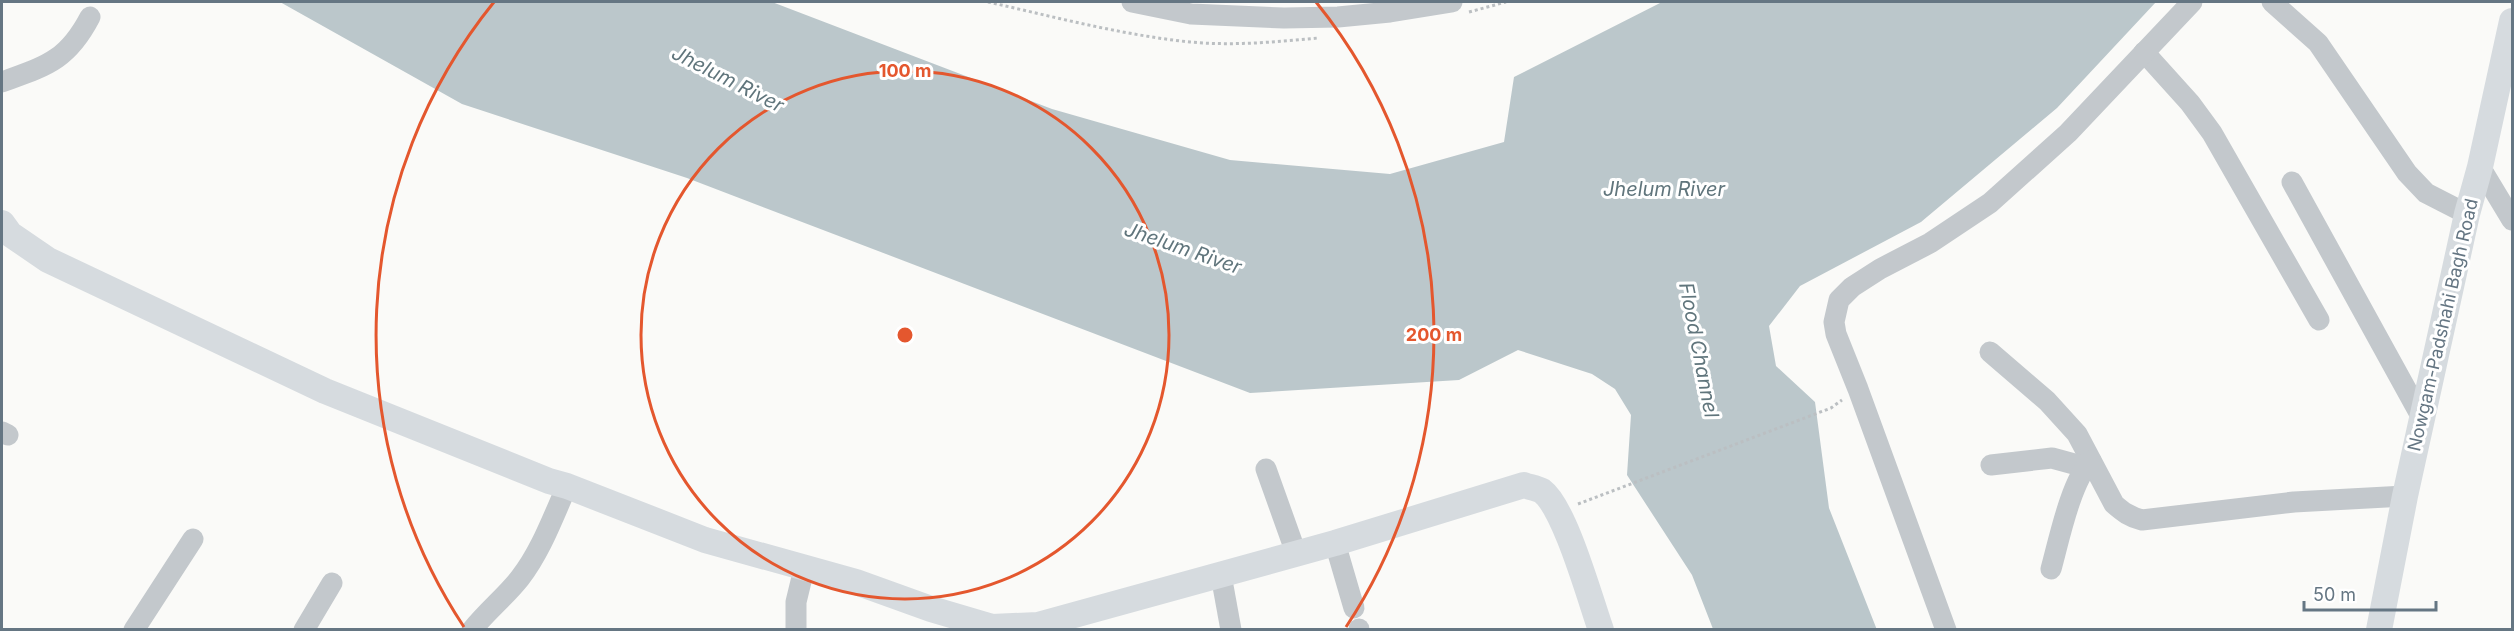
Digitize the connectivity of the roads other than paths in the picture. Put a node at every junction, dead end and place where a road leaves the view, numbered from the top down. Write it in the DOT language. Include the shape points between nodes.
graph roads {
  1 [pos="1132,2"];
  2 [pos="1452,2"];
  3 [pos="2192,2"];
  4 [pos="2272,2"];
  5 [pos="90,17"];
  6 [pos="2512,21"];
  7 [pos="2144,52"];
  8 [pos="2507,77"];
  9 [pos="2,82"];
  10 [pos="2480,167"];
  11 [pos="2292,182"];
  12 [pos="2467,213"];
  13 [pos="2512,220"];
  14 [pos="4,233"];
  15 [pos="2319,320"];
  16 [pos="1990,352"];
  17 [pos="2422,418"];
  18 [pos="2088,464"];
  19 [pos="1991,465"];
  20 [pos="1266,469"];
  21 [pos="567,486"];
  22 [pos="2405,496"];
  23 [pos="193,540"];
  24 [pos="1335,543"];
  25 [pos="1296,553"];
  26 [pos="804,569"];
  27 [pos="2051,569"];
  28 [pos="1221,574"];
  29 [pos="332,582"];
  30 [pos="1354,608"];
  31 [pos="1038,627"];
  32 [pos="134,630"];
  33 [pos="304,630"];
  34 [pos="472,630"];
  35 [pos="796,630"];
  36 [pos="1231,630"];
  37 [pos="1600,630"];
  38 [pos="1946,630"];
  39 [pos="2379,630"];
  1 -- 2 [label="street" via="1191,14 1284,18 1359,15"];
  3 -- 7 [label="street"];
  4 -- 12 [label="street" via="2318,43 2407,173 2426,193"];
  5 -- 9 [label="street" via="79,38 62,56"];
  6 -- 8 [label="main road, Nowgam-Padshahi Bagh Road"];
  7 -- 15 [label="street" via="2212,133"];
  7 -- 38 [label="street" via="2068,133 1990,203 1930,243 1851,287 1835,311 1836,334"];
  8 -- 10 [label="main road, Nowgam-Padshahi Bagh Road"];
  10 -- 12 [label="main road, Nowgam-Padshahi Bagh Road"];
  10 -- 13 [label="street"];
  11 -- 17 [label="street"];
  12 -- 17 [label="main road, Nowgam-Padshahi Bagh Road"];
  14 -- 21 [label="main road" via="48,260 325,391"];
  16 -- 18 [label="street" via="2047,401 2077,434"];
  17 -- 22 [label="main road, Nowgam-Padshahi Bagh Road"];
  18 -- 19 [label="street" via="2052,458"];
  18 -- 22 [label="street" via="2114,504 2123,513 2142,520 2294,502"];
  18 -- 27 [label="street" via="2075,488"];
  20 -- 25 [label="street"];
  21 -- 26 [label="main road" via="705,540"];
  21 -- 34 [label="street" via="531,562"];
  22 -- 39 [label="main road, Nowgam-Padshahi Bagh Road"];
  23 -- 32 [label="street"];
  24 -- 25 [label="main road"];
  24 -- 30 [label="street"];
  24 -- 37 [label="main road" via="1524,485 1541,490 1569,537"];
  25 -- 28 [label="main road"];
  26 -- 31 [label="main road" via="992,627"];
  26 -- 35 [label="street" via="796,602"];
  28 -- 31 [label="main road"];
  28 -- 36 [label="street"];
  29 -- 33 [label="street"];
}
